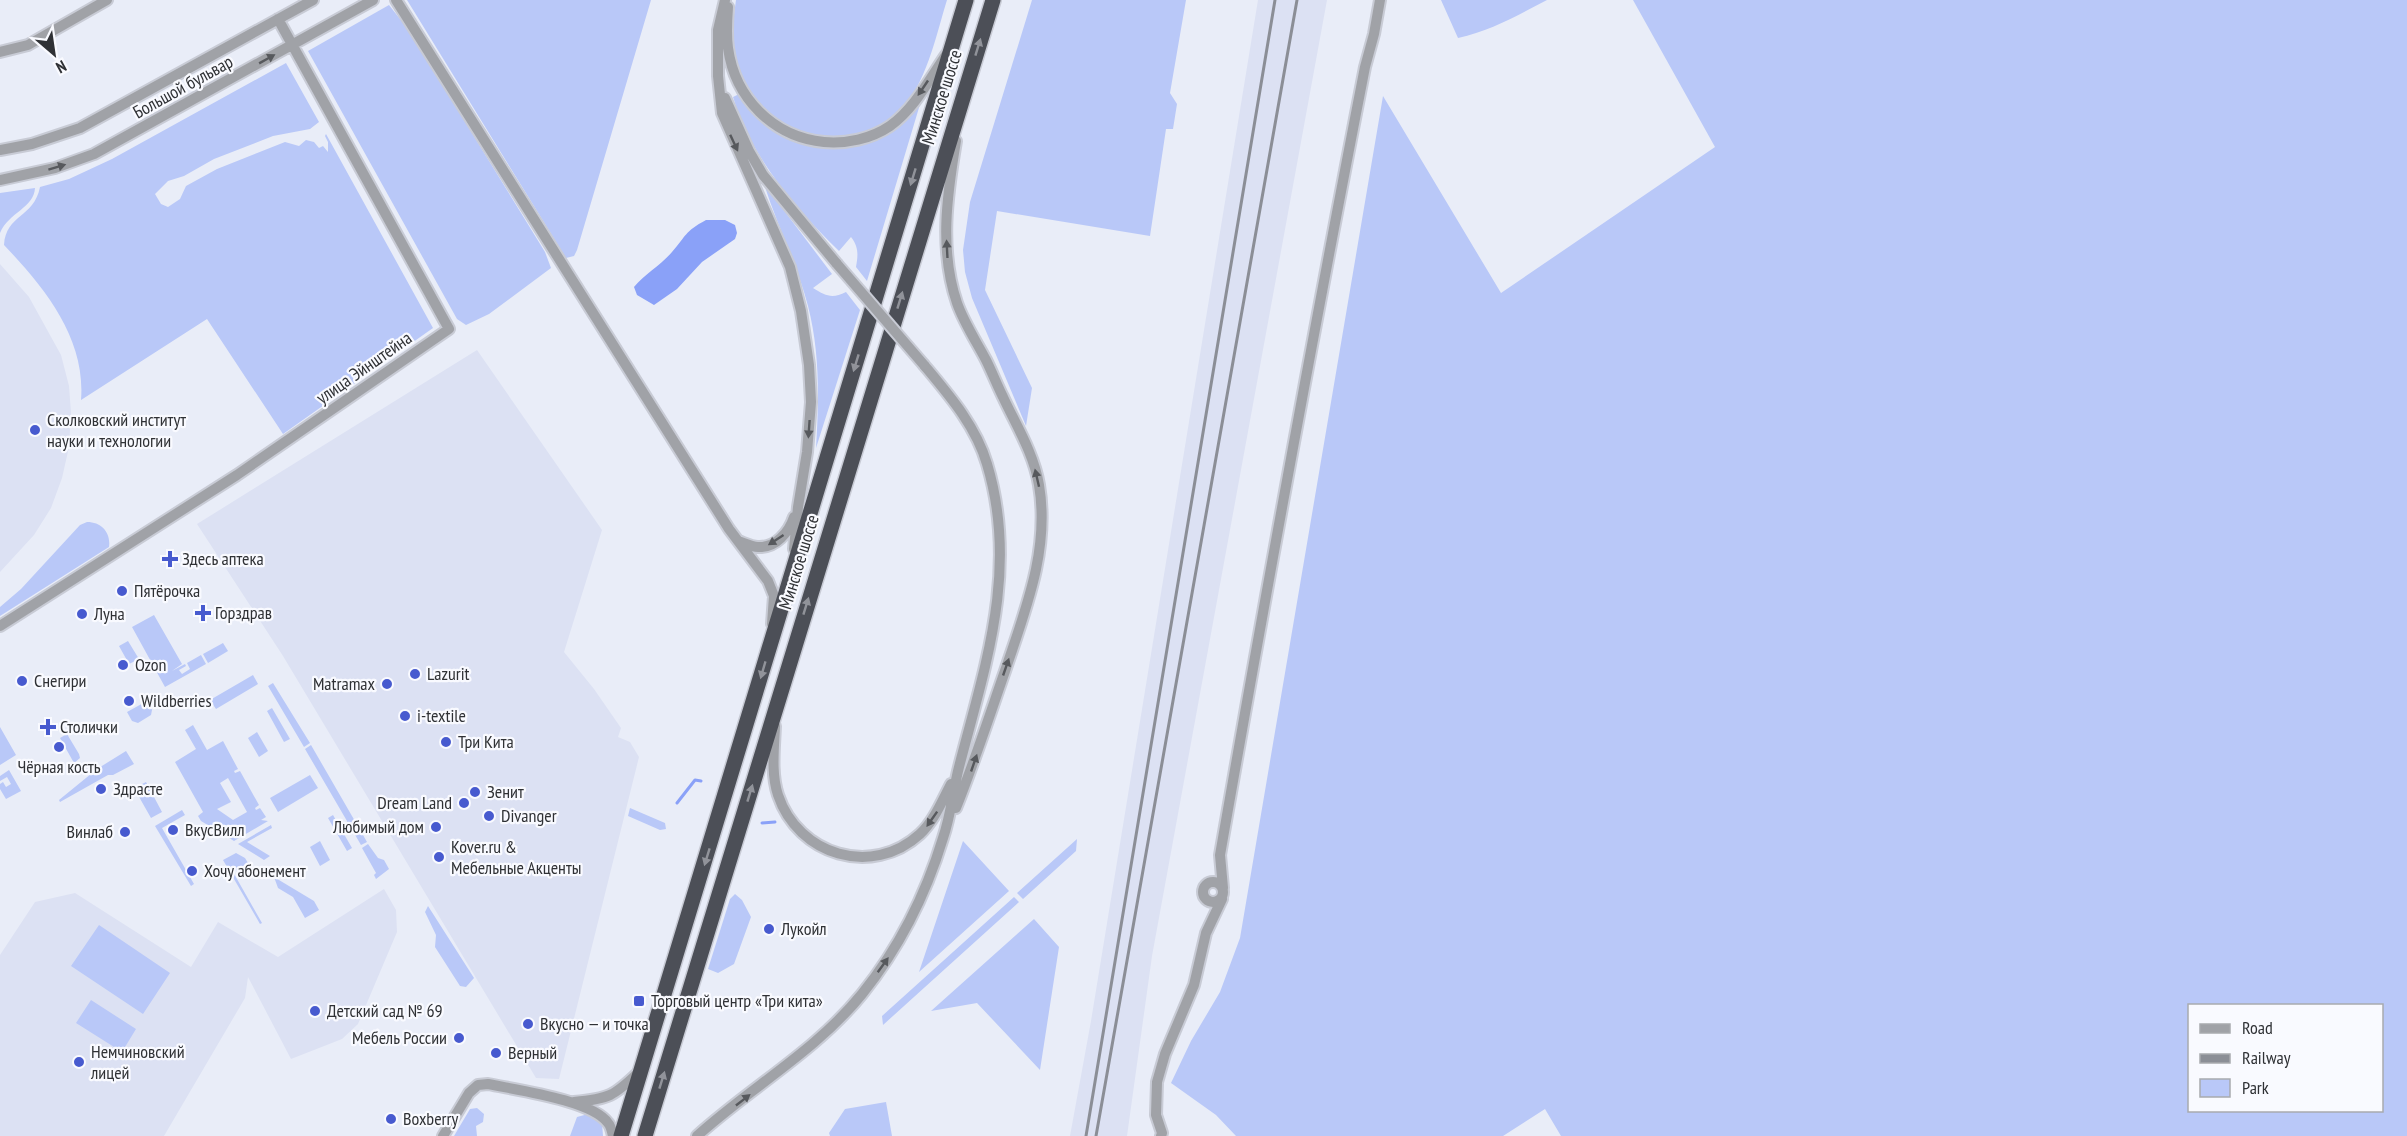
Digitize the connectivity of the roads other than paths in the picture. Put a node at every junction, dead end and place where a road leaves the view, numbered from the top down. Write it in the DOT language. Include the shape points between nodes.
graph roads {
  1 [pos="107,0"];
  2 [pos="313,0"];
  3 [pos="373,0"];
  4 [pos="396,0"];
  5 [pos="727,0"];
  6 [pos="966,0"];
  7 [pos="993,0"];
  8 [pos="1380,0"];
  9 [pos="278,19"];
  10 [pos="955,39"];
  11 [pos="293,45"];
  12 [pos="0,52"];
  13 [pos="720,87"];
  14 [pos="964,93"];
  15 [pos="0,150"];
  16 [pos="0,180"];
  17 [pos="798,507"];
  18 [pos="738,541"];
  19 [pos="792,576"];
  20 [pos="0,626"];
  21 [pos="772,641"];
  22 [pos="776,706"];
  23 [pos="959,767"];
  24 [pos="944,836"];
  25 [pos="1220,855"];
  26 [pos="1204,890"];
  27 [pos="1222,894"];
  28 [pos="1206,933"];
  29 [pos="641,1070"];
  30 [pos="571,1102"];
  31 [pos="1163,1135"];
  32 [pos="443,1136"];
  33 [pos="614,1136"];
  34 [pos="621,1136"];
  35 [pos="645,1136"];
  36 [pos="698,1136"];
  1 -- 12 [label="street" via="28,45"];
  2 -- 9 [label="street, Большой бульвар"];
  3 -- 11 [label="street, Большой бульвар"];
  4 -- 18 [label="street"];
  10 -- 5 [label="street, one-way" via="912,105 888,128 845,142 810,141 771,123 746,96 728,51"];
  5 -- 13 [label="street" via="718,30"];
  6 -- 10 [label="highway, Минское шоссе"];
  14 -- 7 [label="highway, Минское шоссе, one-way"];
  8 -- 25 [label="street" via="1316,317"];
  9 -- 11 [label="street, улица Эйнштейна"];
  9 -- 15 [label="street, Большой бульвар" via="80,128"];
  10 -- 19 [label="highway, Минское шоссе, one-way"];
  16 -- 11 [label="street, Большой бульвар, one-way" via="56,168 94,153"];
  11 -- 20 [label="street, улица Эйнштейна" via="449,329 237,475"];
  13 -- 17 [label="street, one-way" via="727,128 790,267 804,329 811,402"];
  13 -- 23 [label="street, bridge" via="763,175 956,405 987,464 999,537 999,594 990,650"];
  22 -- 14 [label="highway, Минское шоссе, one-way"];
  24 -- 14 [label="street, one-way" via="972,767 1029,597 1038,566 1041,532 1040,486 1034,464 969,330 949,275 946,217"];
  17 -- 18 [label="street, one-way" via="783,537 770,545 757,548"];
  17 -- 19 [label="street"];
  18 -- 21 [label="street" via="768,581 774,596"];
  19 -- 21 [label="highway, Минское шоссе"];
  21 -- 29 [label="highway, Минское шоссе, one-way"];
  23 -- 22 [label="street, one-way" via="933,819 905,846 872,857 837,855 820,848 793,825 777,793"];
  35 -- 22 [label="highway, Минское шоссе, one-way"];
  23 -- 24 [label="street"];
  36 -- 24 [label="street, one-way" via="799,1056 861,995 904,931"];
  25 -- 26 [label="street"];
  25 -- 27 [label="street"];
  26 -- 27 [label="street" via="1212,902"];
  26 -- 27 [label="street" via="1215,882"];
  26 -- 28 [label="street"];
  27 -- 28 [label="street"];
  28 -- 31 [label="street" via="1194,986 1157,1082 1156,1115"];
  29 -- 30 [label="street" via="615,1094 601,1100"];
  29 -- 34 [label="highway, Минское шоссе"];
  30 -- 32 [label="street" via="478,1085"];
  30 -- 33 [label="street" via="599,1114 609,1123"];
}
